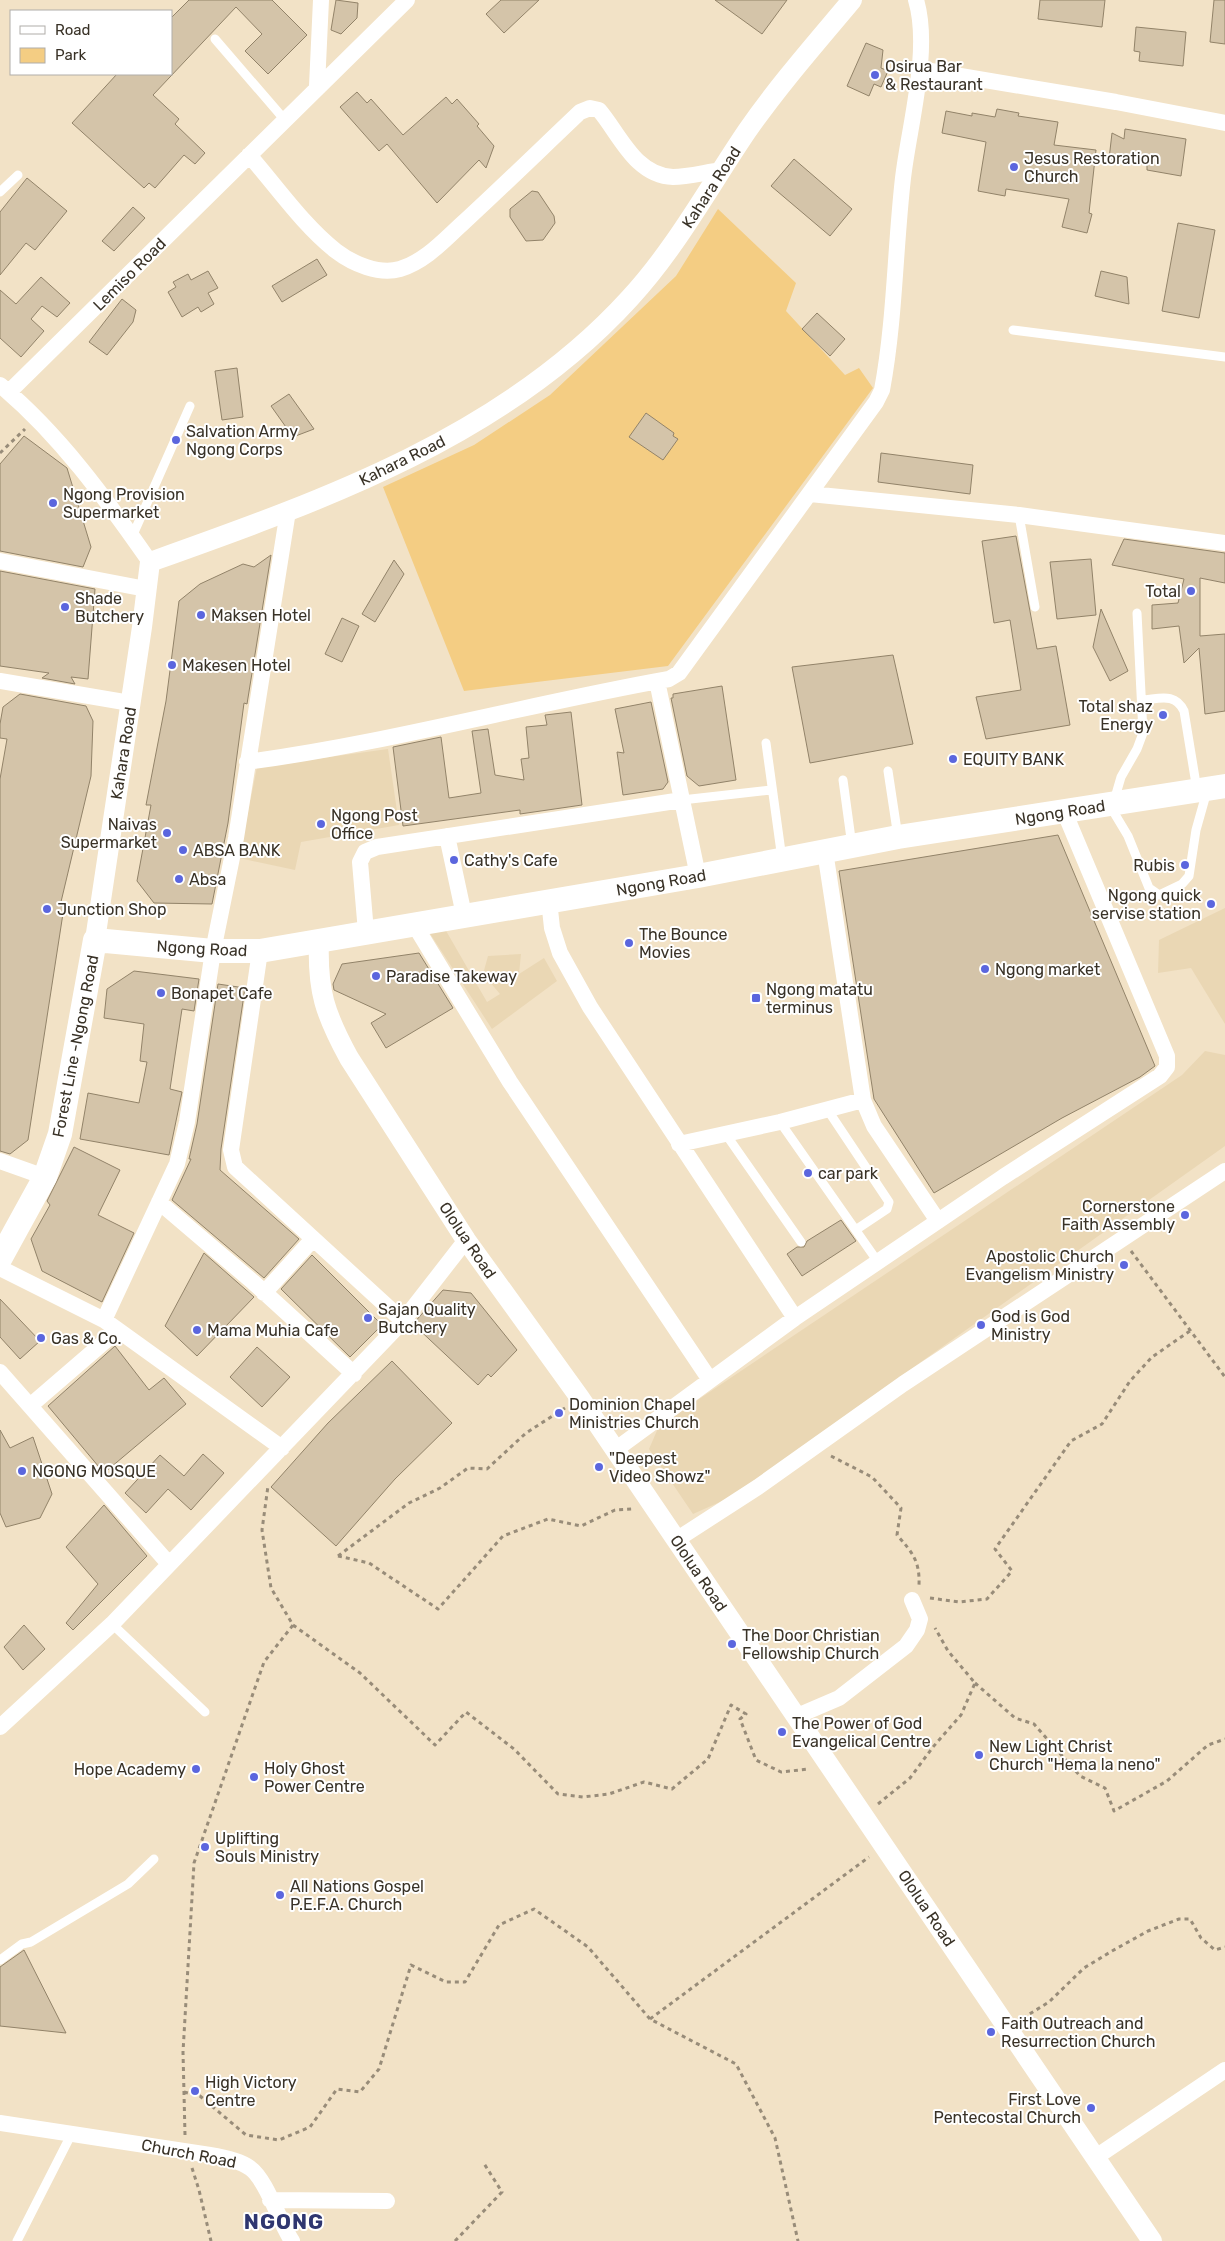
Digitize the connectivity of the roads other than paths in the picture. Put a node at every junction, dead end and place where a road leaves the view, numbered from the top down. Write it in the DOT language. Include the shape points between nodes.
graph roads {
  1 [pos="321,0"];
  2 [pos="407,0"];
  3 [pos="916,0"];
  4 [pos="843,4"];
  5 [pos="215,39"];
  6 [pos="919,69"];
  7 [pos="317,86"];
  8 [pos="284,119"];
  9 [pos="1225,123"];
  10 [pos="249,155"];
  11 [pos="722,170"];
  12 [pos="18,175"];
  13 [pos="0,192"];
  14 [pos="1013,330"];
  15 [pos="1225,357"];
  16 [pos="4,388"];
  17 [pos="190,406"];
  18 [pos="810,494"];
  19 [pos="288,511"];
  20 [pos="1019,514"];
  21 [pos="132,537"];
  22 [pos="1225,543"];
  23 [pos="0,561"];
  24 [pos="150,562"];
  25 [pos="146,589"];
  26 [pos="1035,607"];
  27 [pos="1137,613"];
  28 [pos="0,681"];
  29 [pos="657,681"];
  30 [pos="1142,700"];
  31 [pos="130,703"];
  32 [pos="766,743"];
  33 [pos="247,762"];
  34 [pos="888,771"];
  35 [pos="843,780"];
  36 [pos="1210,788"];
  37 [pos="771,790"];
  38 [pos="682,800"];
  39 [pos="1111,803"];
  40 [pos="1064,811"];
  41 [pos="446,836"];
  42 [pos="898,837"];
  43 [pos="852,846"];
  44 [pos="825,851"];
  45 [pos="782,860"];
  46 [pos="698,876"];
  47 [pos="549,900"];
  48 [pos="464,915"];
  49 [pos="414,924"];
  50 [pos="366,932"];
  51 [pos="95,940"];
  52 [pos="319,940"];
  53 [pos="213,951"];
  54 [pos="260,951"];
  55 [pos="863,1100"];
  56 [pos="828,1109"];
  57 [pos="780,1122"];
  58 [pos="725,1133"];
  59 [pos="679,1144"];
  60 [pos="0,1161"];
  61 [pos="1225,1171"];
  62 [pos="45,1177"];
  63 [pos="159,1202"];
  64 [pos="938,1221"];
  65 [pos="857,1229"];
  66 [pos="313,1239"];
  67 [pos="466,1240"];
  68 [pos="801,1242"];
  69 [pos="0,1259"];
  70 [pos="878,1262"];
  71 [pos="0,1268"];
  72 [pos="264,1292"];
  73 [pos="795,1318"];
  74 [pos="104,1320"];
  75 [pos="403,1321"];
  76 [pos="118,1330"];
  77 [pos="0,1372"];
  78 [pos="354,1374"];
  79 [pos="710,1380"];
  80 [pos="31,1405"];
  81 [pos="282,1448"];
  82 [pos="615,1450"];
  83 [pos="676,1540"];
  84 [pos="169,1564"];
  85 [pos="917,1598"];
  86 [pos="112,1624"];
  87 [pos="205,1712"];
  88 [pos="797,1716"];
  89 [pos="0,1727"];
  90 [pos="154,1859"];
  91 [pos="0,1960"];
  92 [pos="1225,2070"];
  93 [pos="0,2123"];
  94 [pos="72,2133"];
  95 [pos="1096,2157"];
  96 [pos="270,2200"];
  97 [pos="387,2201"];
  98 [pos="17,2241"];
  99 [pos="292,2241"];
  100 [pos="1152,2241"];
  1 -- 7 [label="street"];
  2 -- 7 [label="street, Lemiso Road"];
  3 -- 6 [label="street" via="920,32"];
  4 -- 11 [label="street, Kahara Road" via="767,103"];
  5 -- 8 [label="lane"];
  6 -- 9 [label="street"];
  6 -- 18 [label="street" via="903,176 882,390"];
  7 -- 8 [label="street, Lemiso Road"];
  8 -- 10 [label="street, Lemiso Road"];
  10 -- 11 [label="street" via="311,228 337,252 364,266 383,271 419,262 580,112 590,108 598,110 630,154 656,173 670,177"];
  10 -- 16 [label="street, Lemiso Road"];
  11 -- 19 [label="street, Kahara Road" via="660,264 581,347 488,415 430,448 368,479"];
  12 -- 13 [label="lane"];
  14 -- 15 [label="lane"];
  16 -- 21 [label="street" via="87,476"];
  17 -- 21 [label="lane"];
  18 -- 20 [label="street"];
  18 -- 29 [label="street" via="679,673"];
  19 -- 24 [label="street, Kahara Road"];
  19 -- 33 [label="street"];
  20 -- 22 [label="street"];
  20 -- 26 [label="lane"];
  21 -- 24 [label="street"];
  23 -- 25 [label="street"];
  24 -- 25 [label="street, Kahara Road"];
  25 -- 31 [label="street, Kahara Road"];
  27 -- 30 [label="lane"];
  28 -- 31 [label="street"];
  29 -- 33 [label="street" via="434,729"];
  29 -- 38 [label="street"];
  30 -- 36 [label="lane" via="1174,698 1180,703"];
  30 -- 39 [label="lane" via="1143,733"];
  31 -- 51 [label="street, Kahara Road"];
  32 -- 37 [label="lane"];
  33 -- 53 [label="street" via="236,838"];
  34 -- 42 [label="lane"];
  35 -- 43 [label="lane"];
  36 -- 39 [label="main road, Ngong Road"];
  36 -- 39 [label="lane" via="1196,830 1189,876 1182,884 1160,895 1149,888"];
  37 -- 38 [label="lane"];
  37 -- 45 [label="lane"];
  38 -- 41 [label="street"];
  38 -- 46 [label="street"];
  39 -- 40 [label="main road, Ngong Road"];
  40 -- 42 [label="main road, Ngong Road"];
  40 -- 64 [label="street" via="1167,1056 1166,1067 1160,1076"];
  41 -- 48 [label="street"];
  41 -- 50 [label="street" via="377,847 365,852 360,862"];
  42 -- 43 [label="main road, Ngong Road"];
  43 -- 44 [label="main road, Ngong Road"];
  44 -- 45 [label="main road, Ngong Road"];
  44 -- 55 [label="street"];
  45 -- 46 [label="main road, Ngong Road"];
  46 -- 47 [label="main road, Ngong Road"];
  47 -- 48 [label="main road, Ngong Road"];
  47 -- 59 [label="street" via="552,928 560,953 590,1007"];
  48 -- 49 [label="main road, Ngong Road"];
  49 -- 50 [label="main road, Ngong Road"];
  49 -- 79 [label="street" via="510,1082"];
  50 -- 52 [label="main road, Ngong Road"];
  51 -- 53 [label="main road, Ngong Road"];
  51 -- 62 [label="main road, Forest Line -Ngong Road" via="60,1134"];
  52 -- 54 [label="main road, Ngong Road"];
  52 -- 67 [label="street, Ololua Road" via="318,971 322,1000 333,1029"];
  53 -- 54 [label="main road, Ngong Road"];
  53 -- 63 [label="street" via="188,1122 177,1164"];
  54 -- 66 [label="street" via="232,1159 242,1173"];
  55 -- 56 [label="street"];
  55 -- 64 [label="street" via="874,1126"];
  56 -- 57 [label="street"];
  56 -- 65 [label="lane" via="889,1202 887,1209"];
  57 -- 58 [label="street"];
  57 -- 65 [label="lane"];
  58 -- 59 [label="street"];
  58 -- 68 [label="lane"];
  59 -- 73 [label="street"];
  60 -- 62 [label="street"];
  61 -- 83 [label="street" via="903,1384 758,1487"];
  62 -- 69 [label="main road, Forest Line -Ngong Road"];
  63 -- 72 [label="street"];
  63 -- 74 [label="street"];
  64 -- 70 [label="street"];
  65 -- 70 [label="lane"];
  66 -- 72 [label="street"];
  66 -- 75 [label="street"];
  67 -- 75 [label="street"];
  67 -- 82 [label="street, Ololua Road"];
  70 -- 73 [label="street"];
  71 -- 74 [label="street"];
  72 -- 78 [label="street"];
  73 -- 79 [label="street"];
  74 -- 76 [label="street"];
  75 -- 78 [label="street"];
  76 -- 80 [label="street"];
  76 -- 81 [label="street"];
  77 -- 80 [label="street"];
  78 -- 81 [label="street"];
  79 -- 82 [label="street"];
  80 -- 84 [label="street"];
  81 -- 84 [label="street"];
  82 -- 83 [label="street, Ololua Road"];
  83 -- 88 [label="street, Ololua Road"];
  84 -- 86 [label="street"];
  85 -- 88 [label="street" via="920,1619 906,1646 839,1698"];
  86 -- 87 [label="lane"];
  86 -- 89 [label="street"];
  88 -- 95 [label="street, Ololua Road"];
  90 -- 91 [label="lane" via="118,1891 35,1940 22,1944"];
  92 -- 95 [label="street"];
  93 -- 94 [label="street, Church Road"];
  94 -- 96 [label="street, Church Road" via="226,2158 251,2168"];
  94 -- 98 [label="lane"];
  95 -- 100 [label="street, Ololua Road"];
  96 -- 97 [label="street"];
  96 -- 99 [label="street, Church Road"];
}
